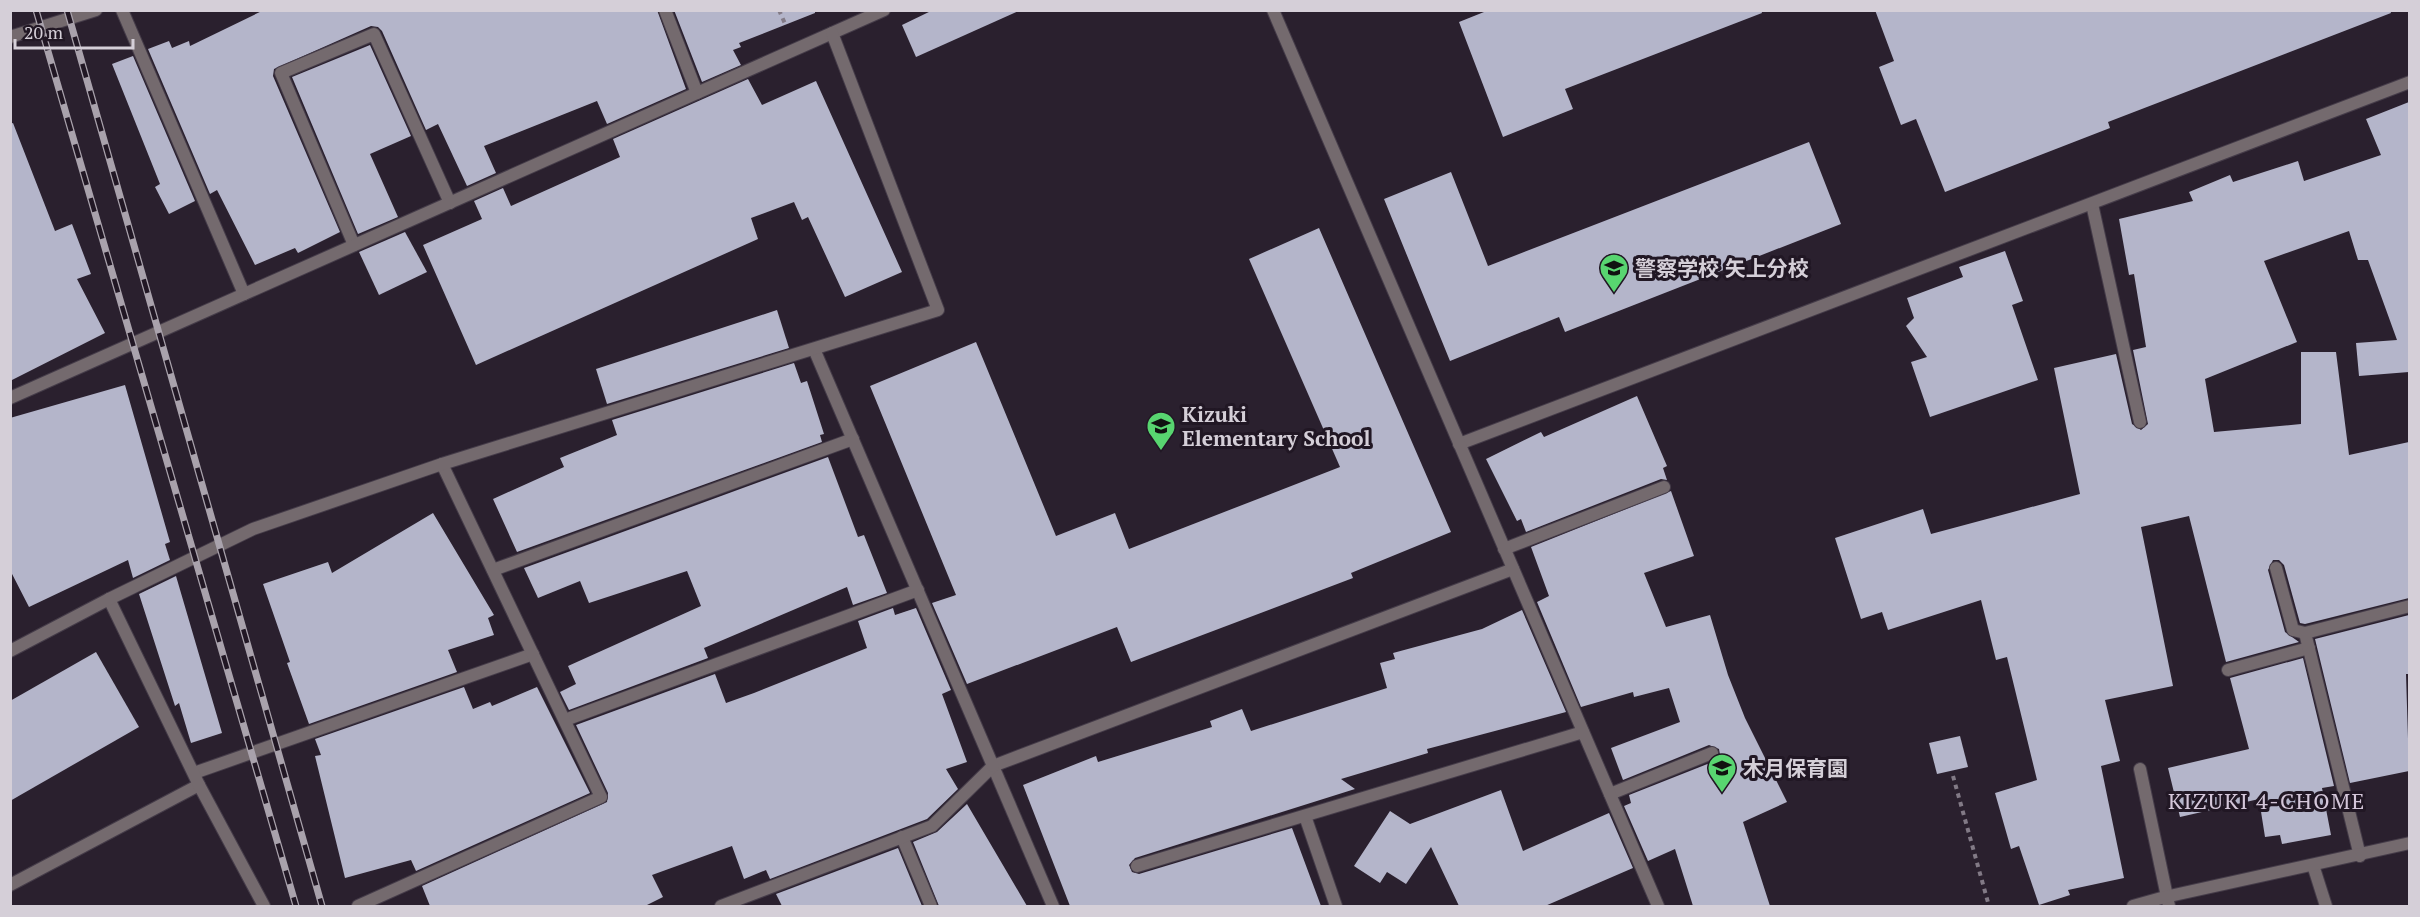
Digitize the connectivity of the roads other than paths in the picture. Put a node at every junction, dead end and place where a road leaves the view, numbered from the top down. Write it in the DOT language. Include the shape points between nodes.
graph roads {
  1 [pos="96,10"];
  2 [pos="122,10"];
  3 [pos="665,10"];
  4 [pos="884,10"];
  5 [pos="1273,10"];
  6 [pos="832,33"];
  7 [pos="10,37"];
  8 [pos="2409,82"];
  9 [pos="697,93"];
  10 [pos="450,203"];
  11 [pos="2092,204"];
  12 [pos="354,245"];
  13 [pos="244,294"];
  14 [pos="814,349"];
  15 [pos="10,398"];
  16 [pos="2140,422"];
  17 [pos="853,439"];
  18 [pos="1459,444"];
  19 [pos="442,464"];
  20 [pos="1664,487"];
  21 [pos="1504,549"];
  22 [pos="2276,568"];
  23 [pos="1513,569"];
  24 [pos="493,570"];
  25 [pos="918,590"];
  26 [pos="109,599"];
  27 [pos="2409,606"];
  28 [pos="2305,633"];
  29 [pos="12,646"];
  30 [pos="2309,648"];
  31 [pos="533,654"];
  32 [pos="2228,670"];
  33 [pos="565,720"];
  34 [pos="1583,732"];
  35 [pos="1712,753"];
  36 [pos="993,766"];
  37 [pos="2140,769"];
  38 [pos="194,772"];
  39 [pos="199,785"];
  40 [pos="1610,794"];
  41 [pos="1305,816"];
  42 [pos="902,837"];
  43 [pos="2409,843"];
  44 [pos="2360,856"];
  45 [pos="2313,865"];
  46 [pos="1137,866"];
  47 [pos="10,885"];
  48 [pos="2167,902"];
  49 [pos="264,906"];
  50 [pos="358,906"];
  51 [pos="721,906"];
  52 [pos="931,906"];
  53 [pos="1053,906"];
  54 [pos="1336,906"];
  55 [pos="1658,906"];
  56 [pos="2133,906"];
  57 [pos="2326,906"];
  1 -- 7 [label="street"];
  2 -- 13 [label="street"];
  3 -- 9 [label="street"];
  4 -- 6 [label="street"];
  5 -- 18 [label="street"];
  6 -- 9 [label="street"];
  6 -- 14 [label="street" via="938,310"];
  8 -- 11 [label="street"];
  9 -- 10 [label="street"];
  10 -- 12 [label="street"];
  10 -- 12 [label="street" via="374,34 280,73"];
  11 -- 16 [label="street"];
  11 -- 18 [label="street"];
  12 -- 13 [label="street"];
  13 -- 15 [label="street"];
  14 -- 17 [label="street"];
  14 -- 19 [label="street"];
  17 -- 24 [label="street"];
  17 -- 25 [label="street"];
  18 -- 21 [label="street"];
  19 -- 24 [label="street"];
  19 -- 26 [label="street" via="252,529"];
  20 -- 21 [label="street"];
  21 -- 23 [label="street"];
  22 -- 28 [label="street" via="2293,630"];
  23 -- 34 [label="street"];
  23 -- 36 [label="street"];
  24 -- 31 [label="street"];
  25 -- 33 [label="street"];
  25 -- 36 [label="street"];
  26 -- 29 [label="street"];
  26 -- 38 [label="street"];
  27 -- 28 [label="street"];
  28 -- 30 [label="street"];
  30 -- 32 [label="street"];
  30 -- 44 [label="street"];
  31 -- 33 [label="street"];
  31 -- 38 [label="street"];
  33 -- 50 [label="street" via="601,797"];
  34 -- 40 [label="street"];
  34 -- 41 [label="street"];
  35 -- 40 [label="street"];
  36 -- 42 [label="street" via="932,826"];
  36 -- 53 [label="street"];
  37 -- 48 [label="street"];
  38 -- 39 [label="street"];
  39 -- 47 [label="street"];
  39 -- 49 [label="street"];
  40 -- 55 [label="street"];
  41 -- 46 [label="street"];
  41 -- 54 [label="street"];
  42 -- 51 [label="street"];
  42 -- 52 [label="street"];
  43 -- 44 [label="street"];
  44 -- 45 [label="street"];
  45 -- 48 [label="street"];
  45 -- 57 [label="street"];
  48 -- 56 [label="street"];
}
